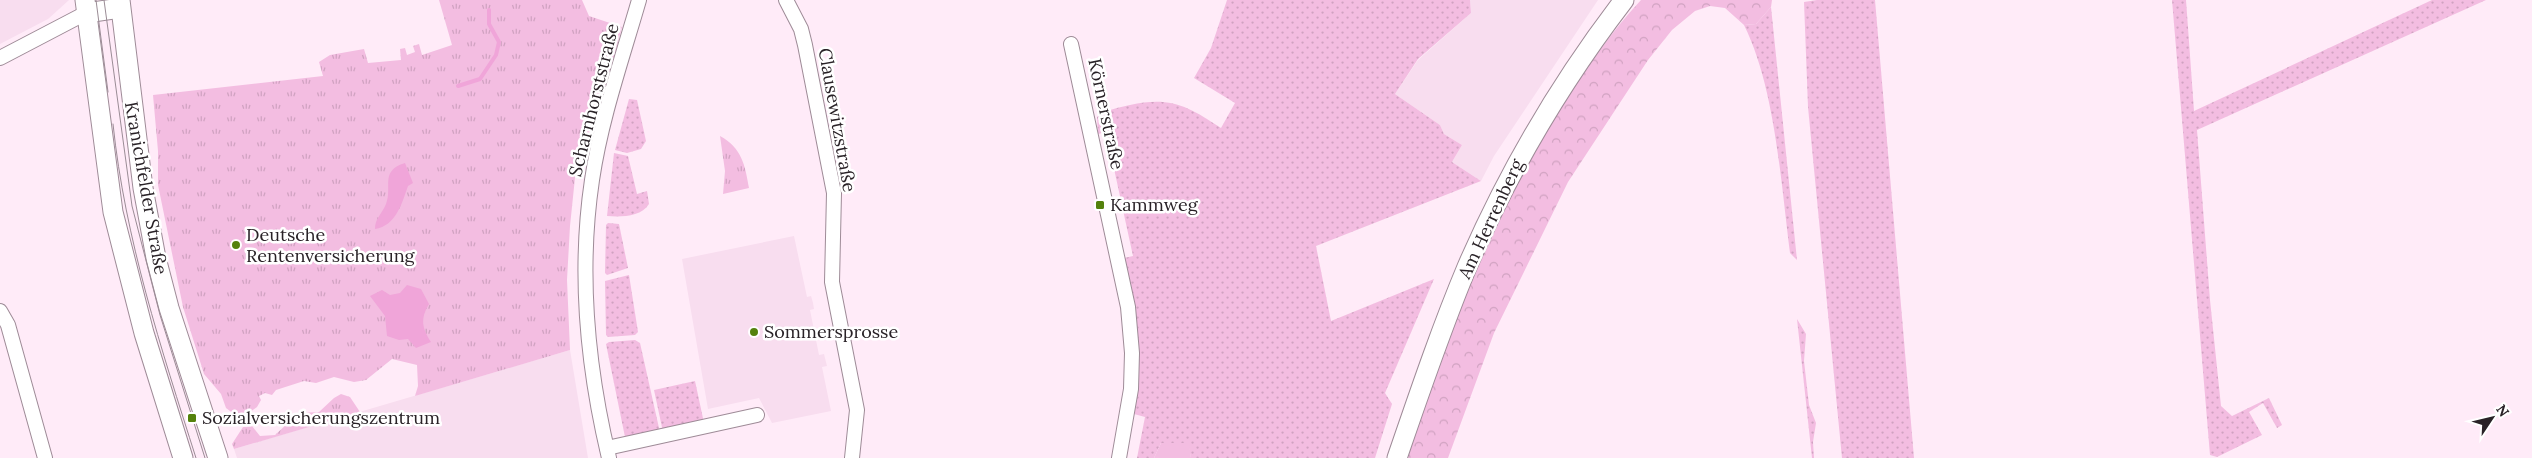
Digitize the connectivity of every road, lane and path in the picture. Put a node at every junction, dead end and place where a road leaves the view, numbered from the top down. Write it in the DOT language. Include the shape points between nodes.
graph roads {
  1 [pos="639,0"];
  2 [pos="786,0"];
  3 [pos="1624,0"];
  4 [pos="120,4"];
  5 [pos="85,6"];
  6 [pos="1071,44"];
  7 [pos="0,58"];
  8 [pos="0,311"];
  9 [pos="757,415"];
  10 [pos="608,453"];
  11 [pos="45,458"];
  12 [pos="183,458"];
  13 [pos="218,458"];
  14 [pos="852,458"];
  15 [pos="1119,458"];
  16 [pos="1397,458"];
  1 -- 10 [label="street, Scharnhorststraße" via="608,109 592,178 588,219 585,279 588,344"];
  2 -- 14 [label="street, Clausewitzstraße" via="801,29 805,45 834,193 832,282 857,410"];
  3 -- 16 [label="main road, Am Herrenberg" via="1572,73 1506,183 1457,292"];
  4 -- 5 [label="main road"];
  4 -- 13 [label="main road, Kranichfelder Straße" via="143,188 156,258"];
  5 -- 7 [label="street"];
  5 -- 12 [label="main road, Kranichfelder Straße" via="113,212 144,333"];
  6 -- 15 [label="street, Körnerstraße" via="1128,307 1131,389"];
  8 -- 11 [label="street" via="8,325"];
  9 -- 10 [label="street, Scharnhorststraße"];
}
